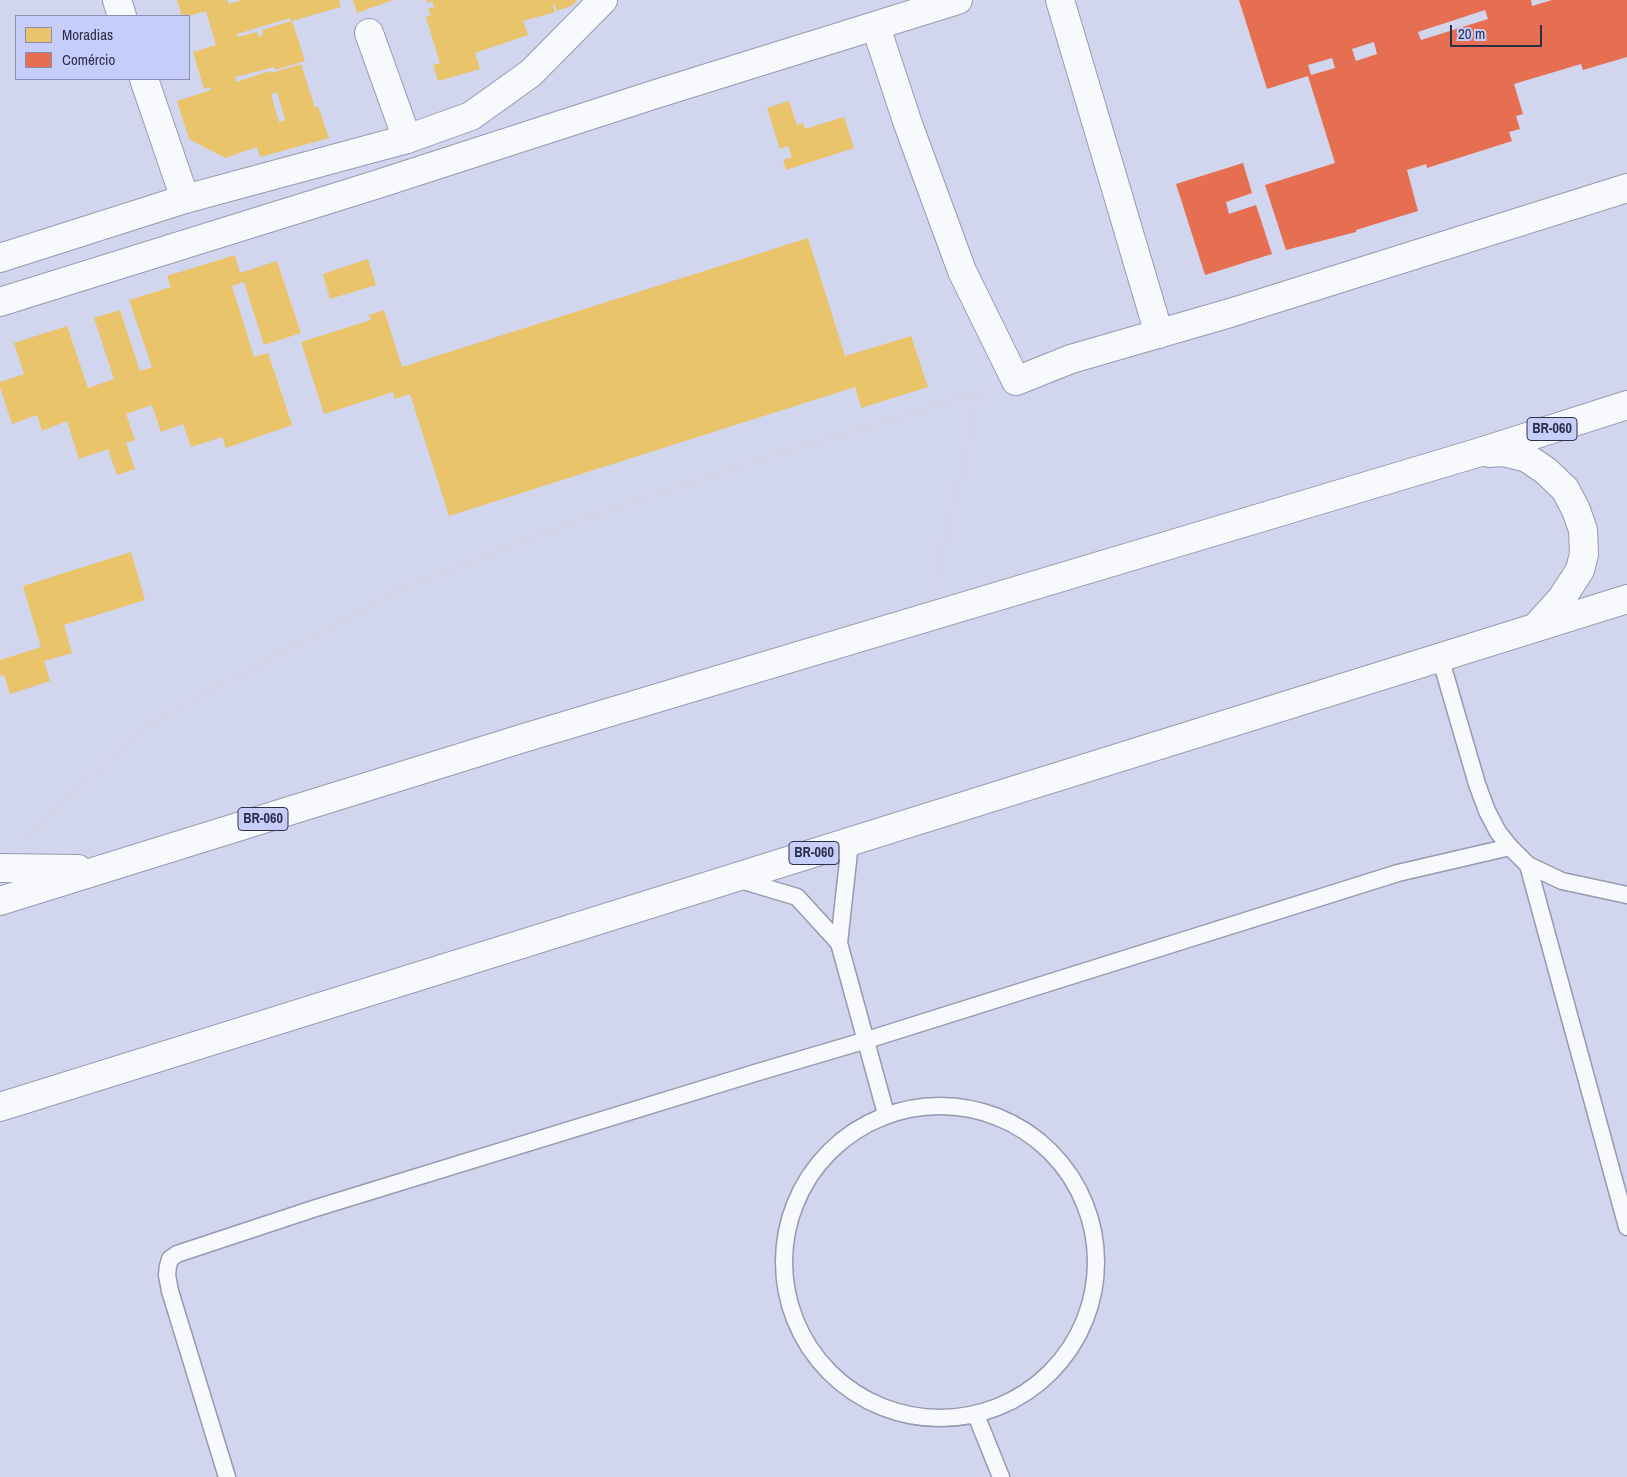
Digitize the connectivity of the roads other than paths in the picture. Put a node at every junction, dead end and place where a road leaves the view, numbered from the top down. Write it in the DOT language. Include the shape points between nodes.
graph roads {
  1 [pos="117,0"];
  2 [pos="603,0"];
  3 [pos="958,0"];
  4 [pos="1060,0"];
  5 [pos="122,15"];
  6 [pos="876,27"];
  7 [pos="369,33"];
  8 [pos="144,80"];
  9 [pos="407,139"];
  10 [pos="1627,188"];
  11 [pos="185,199"];
  12 [pos="0,258"];
  13 [pos="0,302"];
  14 [pos="1159,334"];
  15 [pos="1627,405"];
  16 [pos="1477,453"];
  17 [pos="1627,599"];
  18 [pos="1534,629"];
  19 [pos="1440,657"];
  20 [pos="850,842"];
  21 [pos="1510,847"];
  22 [pos="1528,865"];
  23 [pos="0,868"];
  24 [pos="100,870"];
  25 [pos="733,877"];
  26 [pos="1627,895"];
  27 [pos="0,902"];
  28 [pos="839,943"];
  29 [pos="867,1040"];
  30 [pos="0,1107"];
  31 [pos="886,1114"];
  32 [pos="1627,1227"];
  33 [pos="976,1414"];
  34 [pos="227,1477"];
  35 [pos="1001,1477"];
  1 -- 5 [label="main road"];
  2 -- 9 [label="main road" via="531,73 498,98 470,116"];
  3 -- 6 [label="main road"];
  4 -- 14 [label="main road"];
  6 -- 13 [label="main road"];
  6 -- 14 [label="main road" via="962,270 1016,381 1071,359"];
  7 -- 9 [label="main road"];
  8 -- 11 [label="main road"];
  9 -- 11 [label="main road"];
  10 -- 14 [label="main road"];
  11 -- 12 [label="main road"];
  15 -- 16 [label="main road, BR-060"];
  16 -- 18 [label="main road" via="1503,452 1526,458 1546,471 1565,489 1583,530 1584,554 1580,570 1562,598"];
  16 -- 24 [label="main road, BR-060" via="527,737"];
  17 -- 18 [label="main road, BR-060"];
  18 -- 19 [label="main road, BR-060"];
  19 -- 20 [label="main road, BR-060"];
  19 -- 21 [label="lane" via="1477,784 1487,811"];
  20 -- 25 [label="main road, BR-060"];
  20 -- 28 [label="lane"];
  21 -- 22 [label="lane"];
  21 -- 29 [label="lane" via="1398,873"];
  22 -- 26 [label="lane" via="1562,880"];
  22 -- 32 [label="lane"];
  23 -- 24 [label="main road"];
  24 -- 27 [label="main road, BR-060"];
  25 -- 28 [label="lane" via="797,897"];
  25 -- 30 [label="main road, BR-060"];
  28 -- 29 [label="lane"];
  29 -- 31 [label="lane"];
  29 -- 34 [label="lane" via="326,1205 177,1254 168,1266 170,1291"];
  31 -- 33 [label="lane" via="840,1140 802,1188 786,1228 783,1280 798,1331 829,1373 872,1404 923,1418"];
  31 -- 33 [label="lane" via="937,1105 987,1112 1033,1135 1069,1171 1091,1217 1098,1267 1088,1318 1062,1361 1024,1395"];
  33 -- 35 [label="lane"];
}
